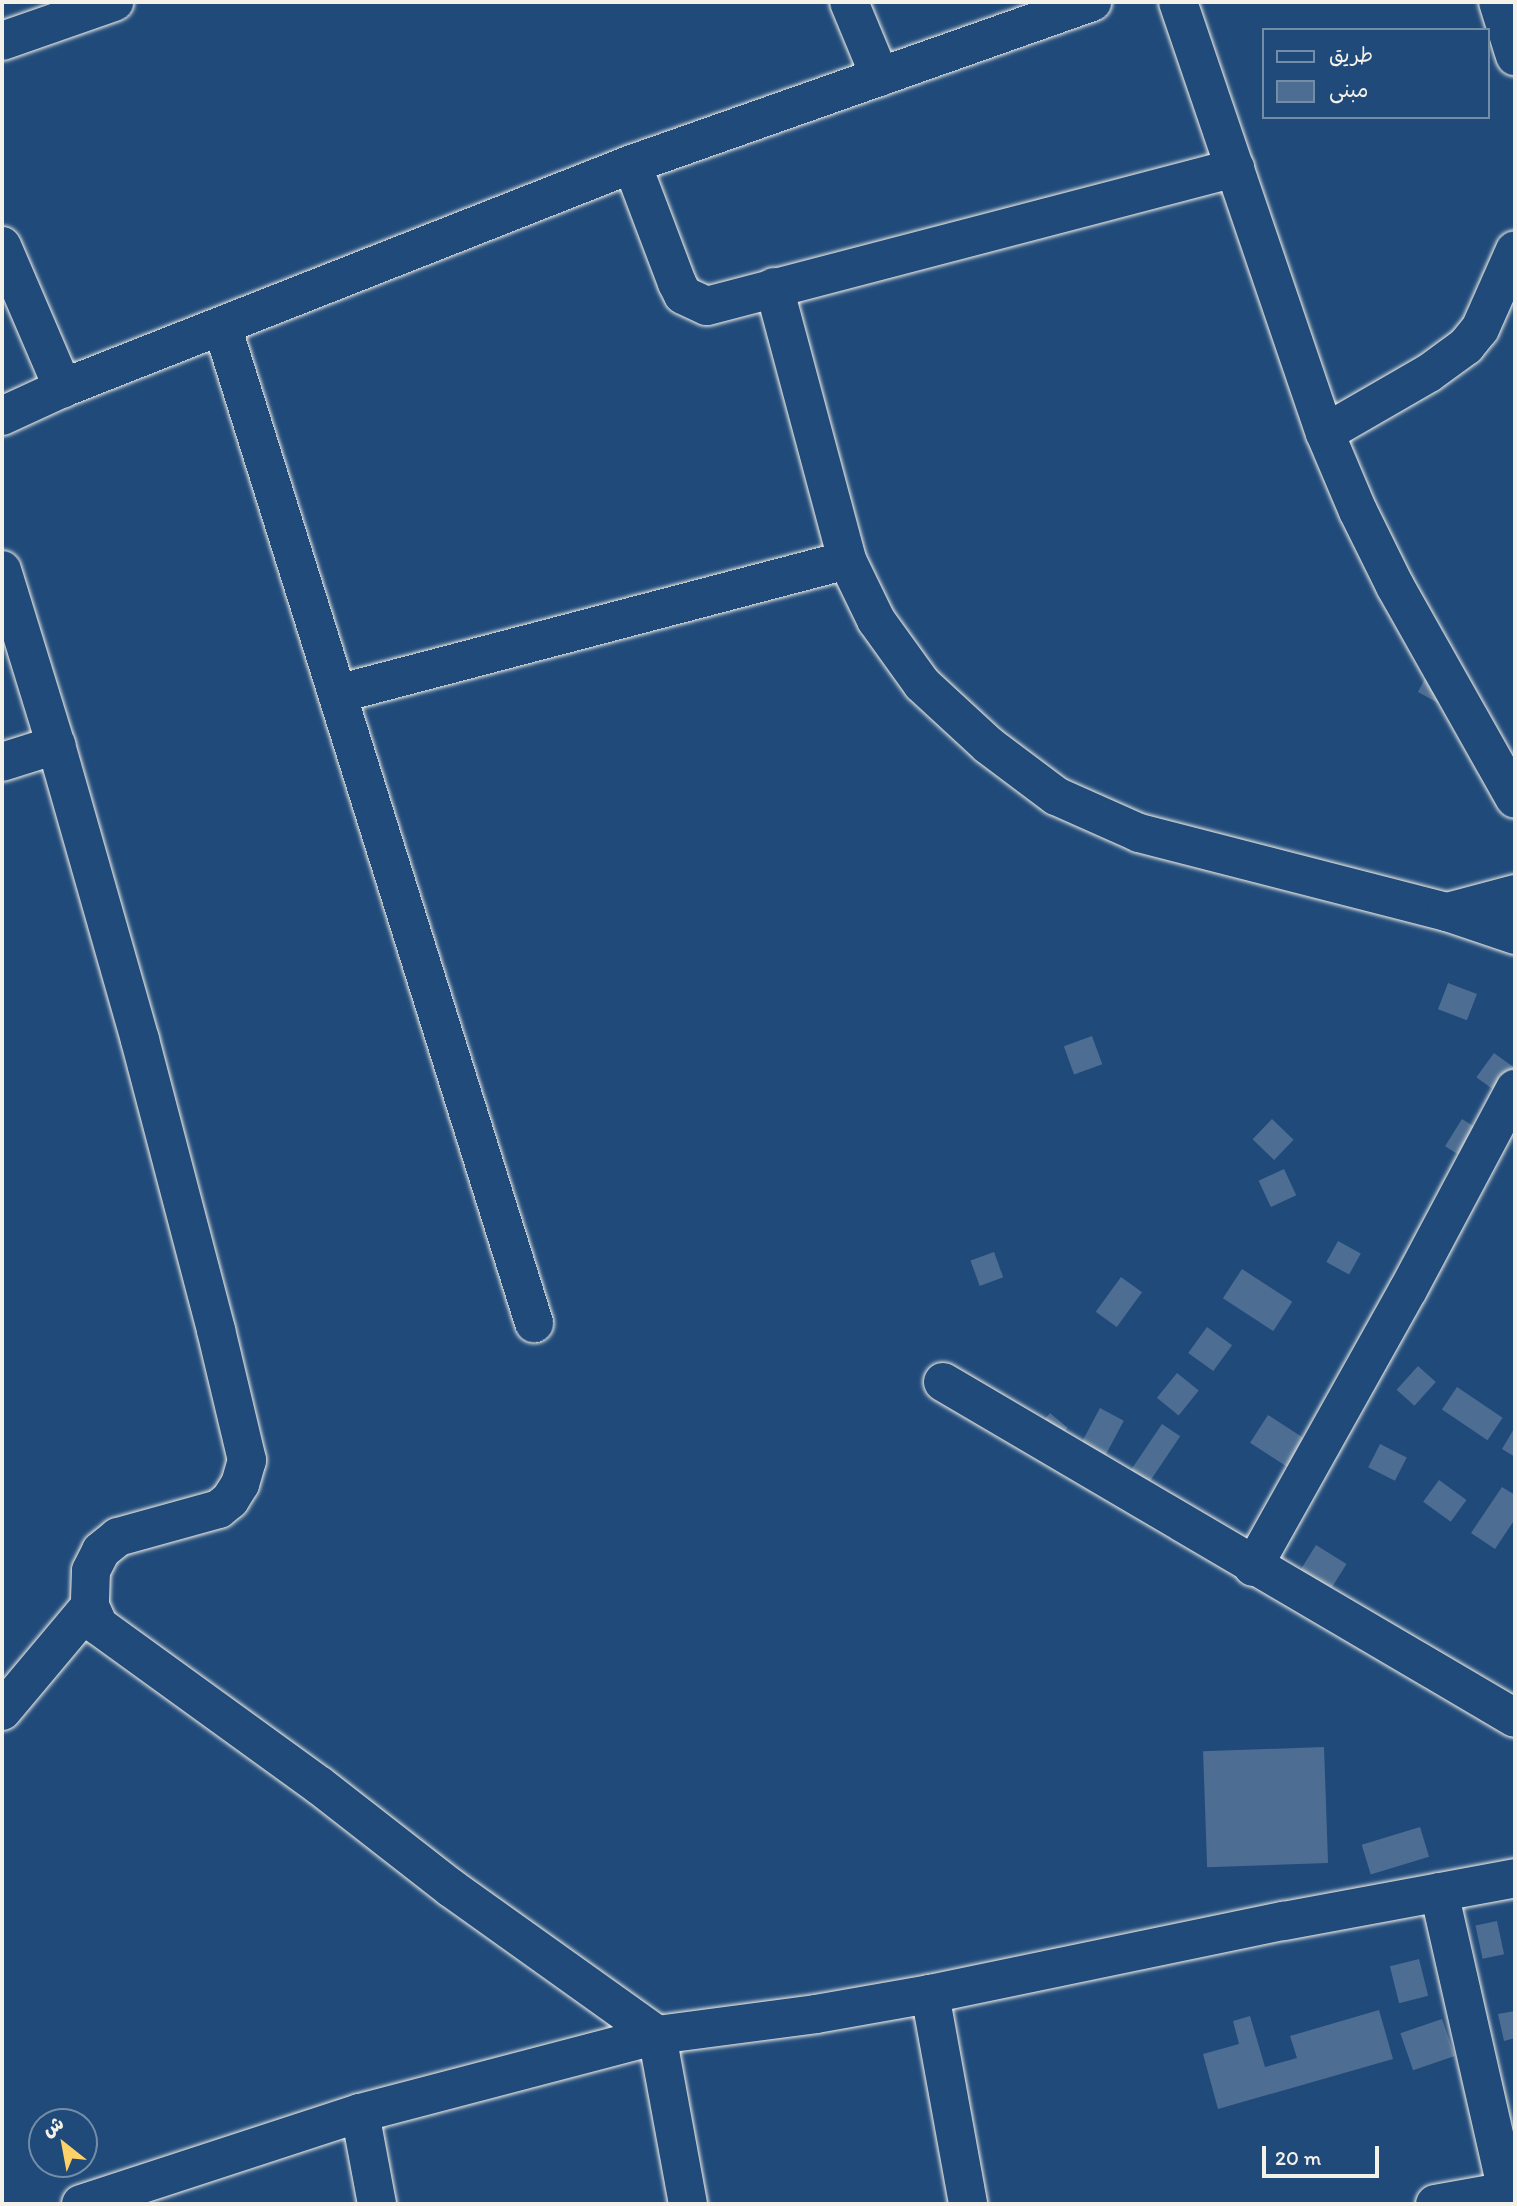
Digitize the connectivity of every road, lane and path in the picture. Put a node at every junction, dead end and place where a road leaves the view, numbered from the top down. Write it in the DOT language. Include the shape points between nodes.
graph roads {
  1 [pos="114,2"];
  2 [pos="849,2"];
  3 [pos="1092,2"];
  4 [pos="1178,2"];
  5 [pos="1498,2"];
  6 [pos="2,41"];
  7 [pos="1515,56"];
  8 [pos="880,77"];
  9 [pos="632,164"];
  10 [pos="1235,168"];
  11 [pos="2,246"];
  12 [pos="1515,250"];
  13 [pos="774,287"];
  14 [pos="222,326"];
  15 [pos="63,388"];
  16 [pos="2,416"];
  17 [pos="1325,433"];
  18 [pos="847,561"];
  19 [pos="2,570"];
  20 [pos="337,694"];
  21 [pos="56,745"];
  22 [pos="2,762"];
  23 [pos="1515,799"];
  24 [pos="1515,894"];
  25 [pos="1447,912"];
  26 [pos="1515,935"];
  27 [pos="1515,1089"];
  28 [pos="534,1323"];
  29 [pos="943,1382"];
  30 [pos="1253,1567"];
  31 [pos="90,1606"];
  32 [pos="2,1711"];
  33 [pos="1513,1711"];
  34 [pos="1515,1878"];
  35 [pos="1439,1892"];
  36 [pos="930,1994"];
  37 [pos="657,2035"];
  38 [pos="360,2113"];
  39 [pos="1509,2198"];
  40 [pos="81,2204"];
  41 [pos="377,2204"];
  42 [pos="688,2204"];
  43 [pos="968,2204"];
  44 [pos="1435,2204"];
  1 -- 6 [label="street"];
  2 -- 8 [label="street"];
  3 -- 8 [label="street"];
  4 -- 10 [label="street"];
  5 -- 7 [label="street"];
  8 -- 9 [label="street"];
  9 -- 13 [label="street" via="683,295 706,306"];
  9 -- 14 [label="street"];
  10 -- 13 [label="street"];
  10 -- 17 [label="street"];
  11 -- 15 [label="street"];
  12 -- 17 [label="street" via="1480,330 1465,346 1429,373"];
  13 -- 18 [label="street"];
  14 -- 15 [label="street"];
  14 -- 20 [label="street"];
  15 -- 16 [label="street"];
  17 -- 23 [label="street" via="1395,586"];
  18 -- 20 [label="street"];
  18 -- 25 [label="street" via="876,620 922,684 988,744 1056,796 1139,833"];
  19 -- 21 [label="street"];
  20 -- 28 [label="street"];
  21 -- 22 [label="street"];
  21 -- 31 [label="street" via="140,1041 247,1460 240,1484 219,1509 118,1537 102,1551 90,1571"];
  24 -- 25 [label="street"];
  25 -- 26 [label="street"];
  27 -- 30 [label="street"];
  29 -- 30 [label="street"];
  30 -- 33 [label="street"];
  31 -- 32 [label="street"];
  31 -- 37 [label="street" via="99,1626"];
  34 -- 35 [label="street"];
  35 -- 36 [label="street"];
  35 -- 39 [label="street"];
  36 -- 37 [label="street"];
  36 -- 43 [label="street"];
  37 -- 38 [label="street"];
  37 -- 42 [label="street"];
  38 -- 40 [label="street"];
  38 -- 41 [label="street"];
  39 -- 44 [label="street"];
}
